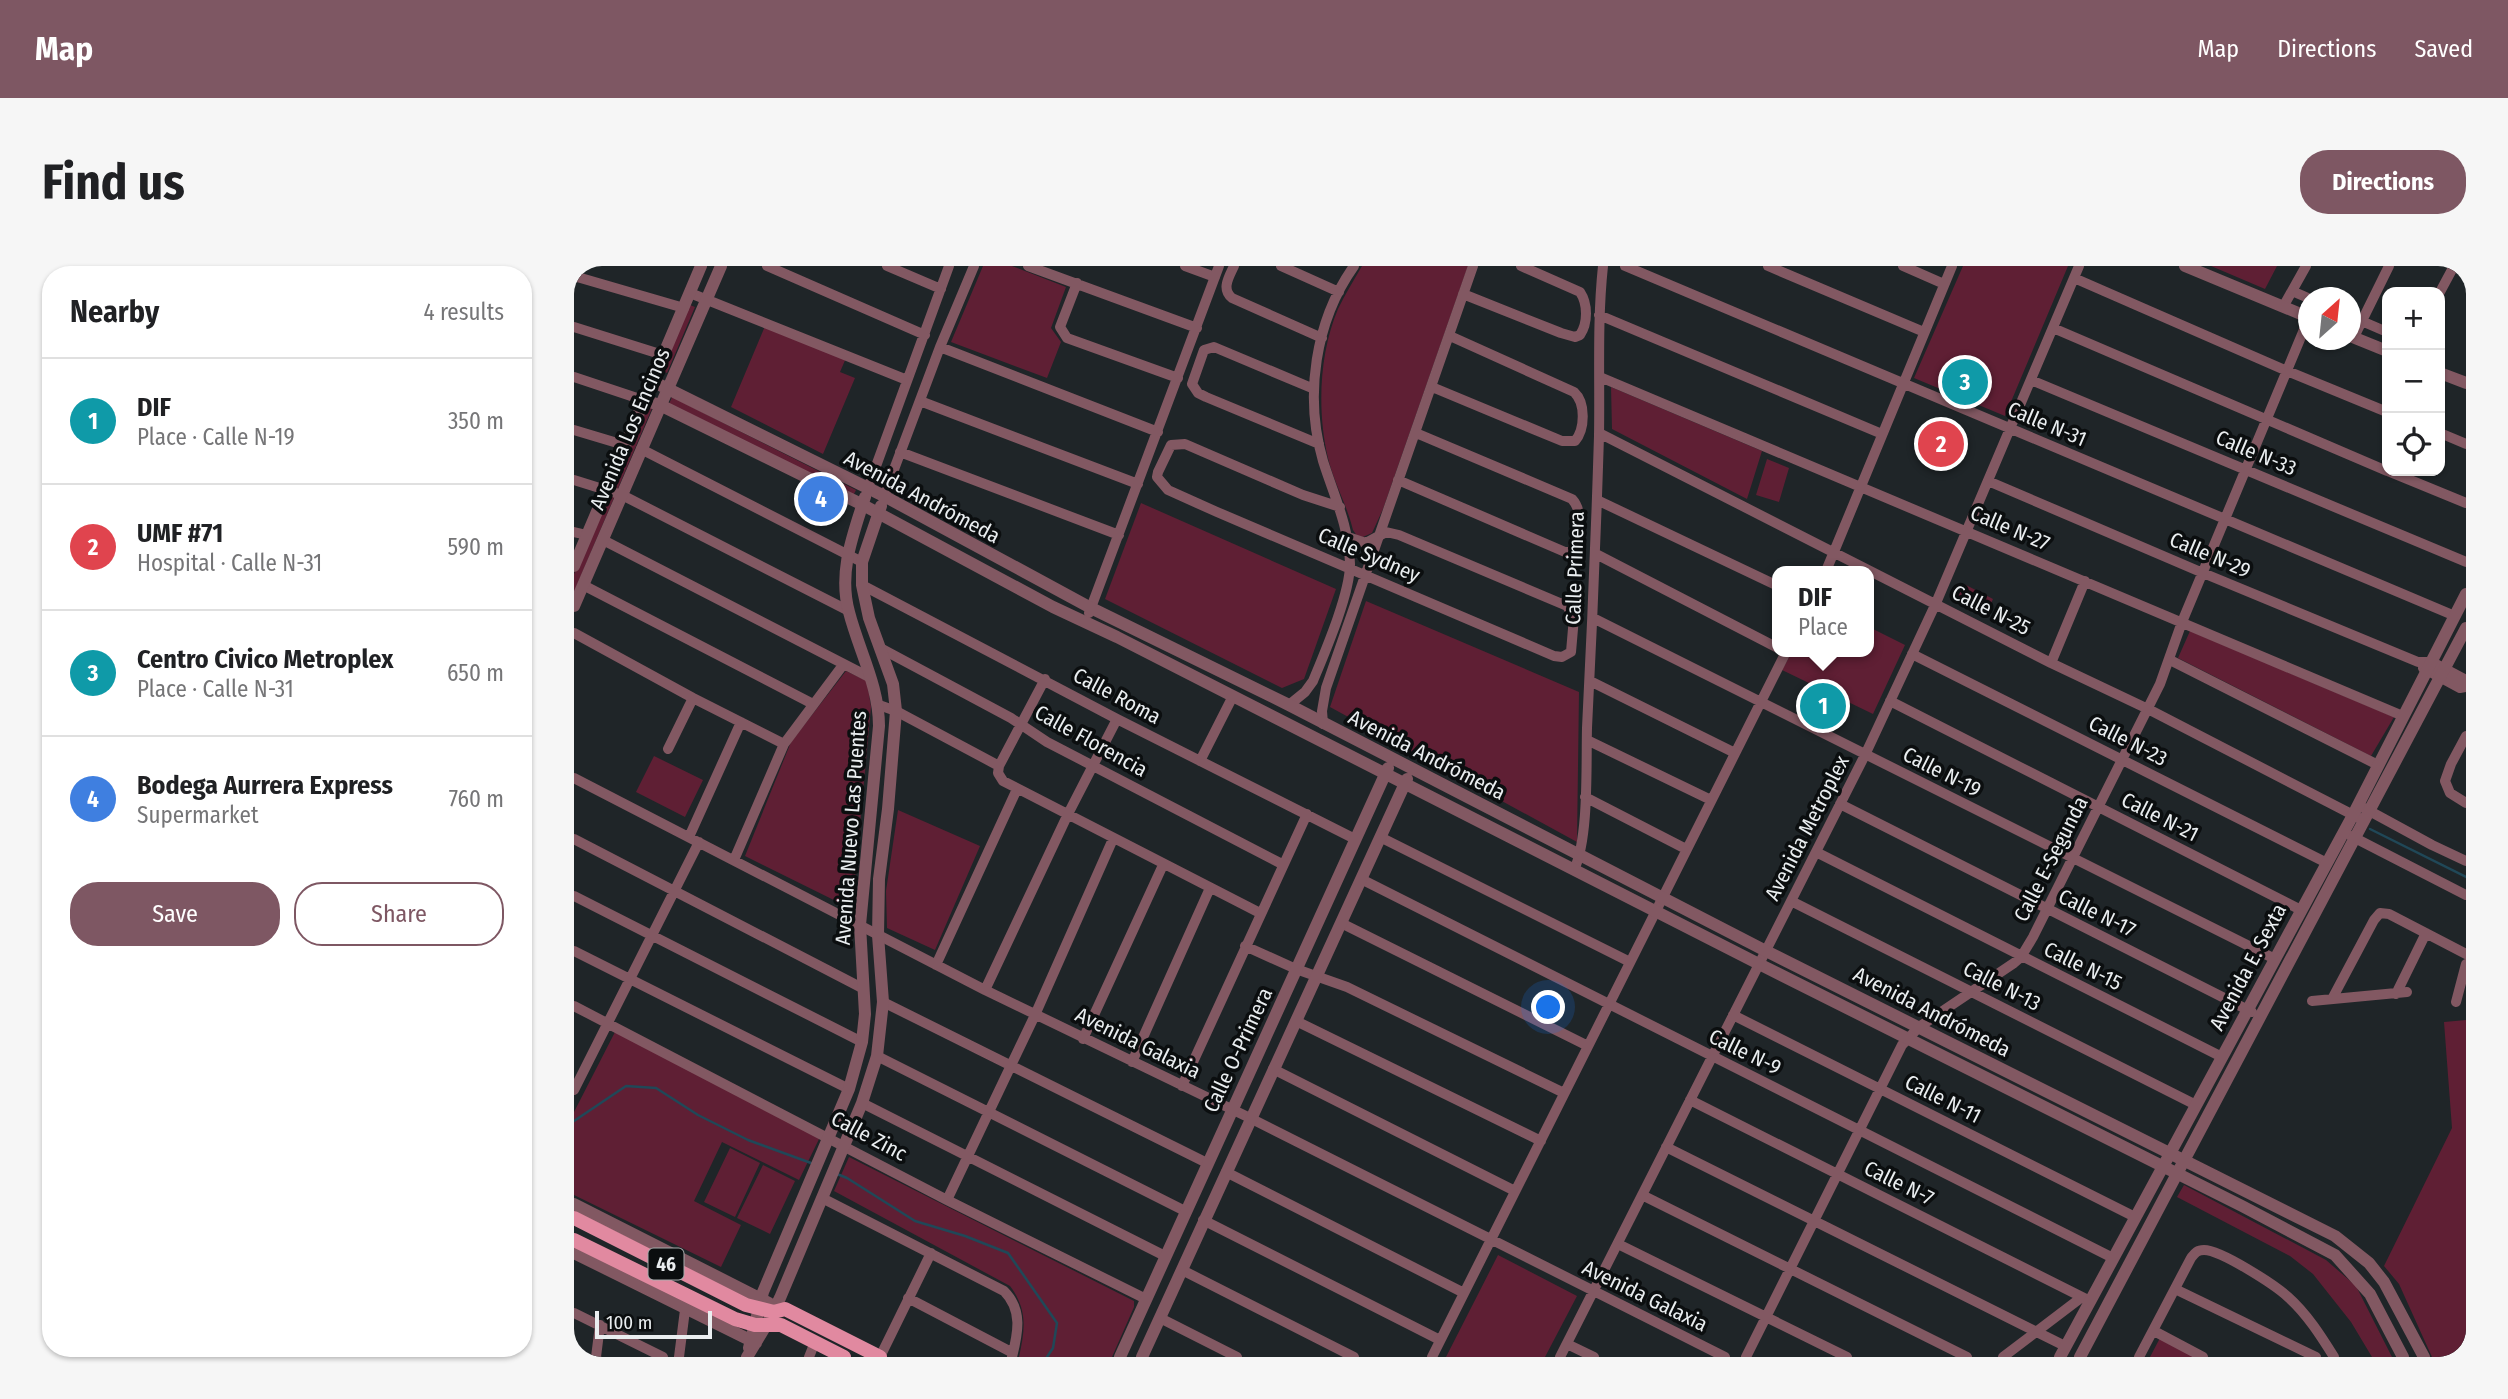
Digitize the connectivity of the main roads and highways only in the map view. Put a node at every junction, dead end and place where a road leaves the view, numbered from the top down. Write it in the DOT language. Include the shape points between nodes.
graph roads {
  1 [pos="574,1218"];
  2 [pos="574,1240"];
  3 [pos="768,1312"];
  4 [pos="844,1357"];
  5 [pos="880,1357"];
  1 -- 3 [label="main road, 46"];
  2 -- 3 [label="main road, 46" via="736,1320"];
  3 -- 4 [label="main road, 46" via="781,1325"];
  3 -- 5 [label="main road, 46"];
}
